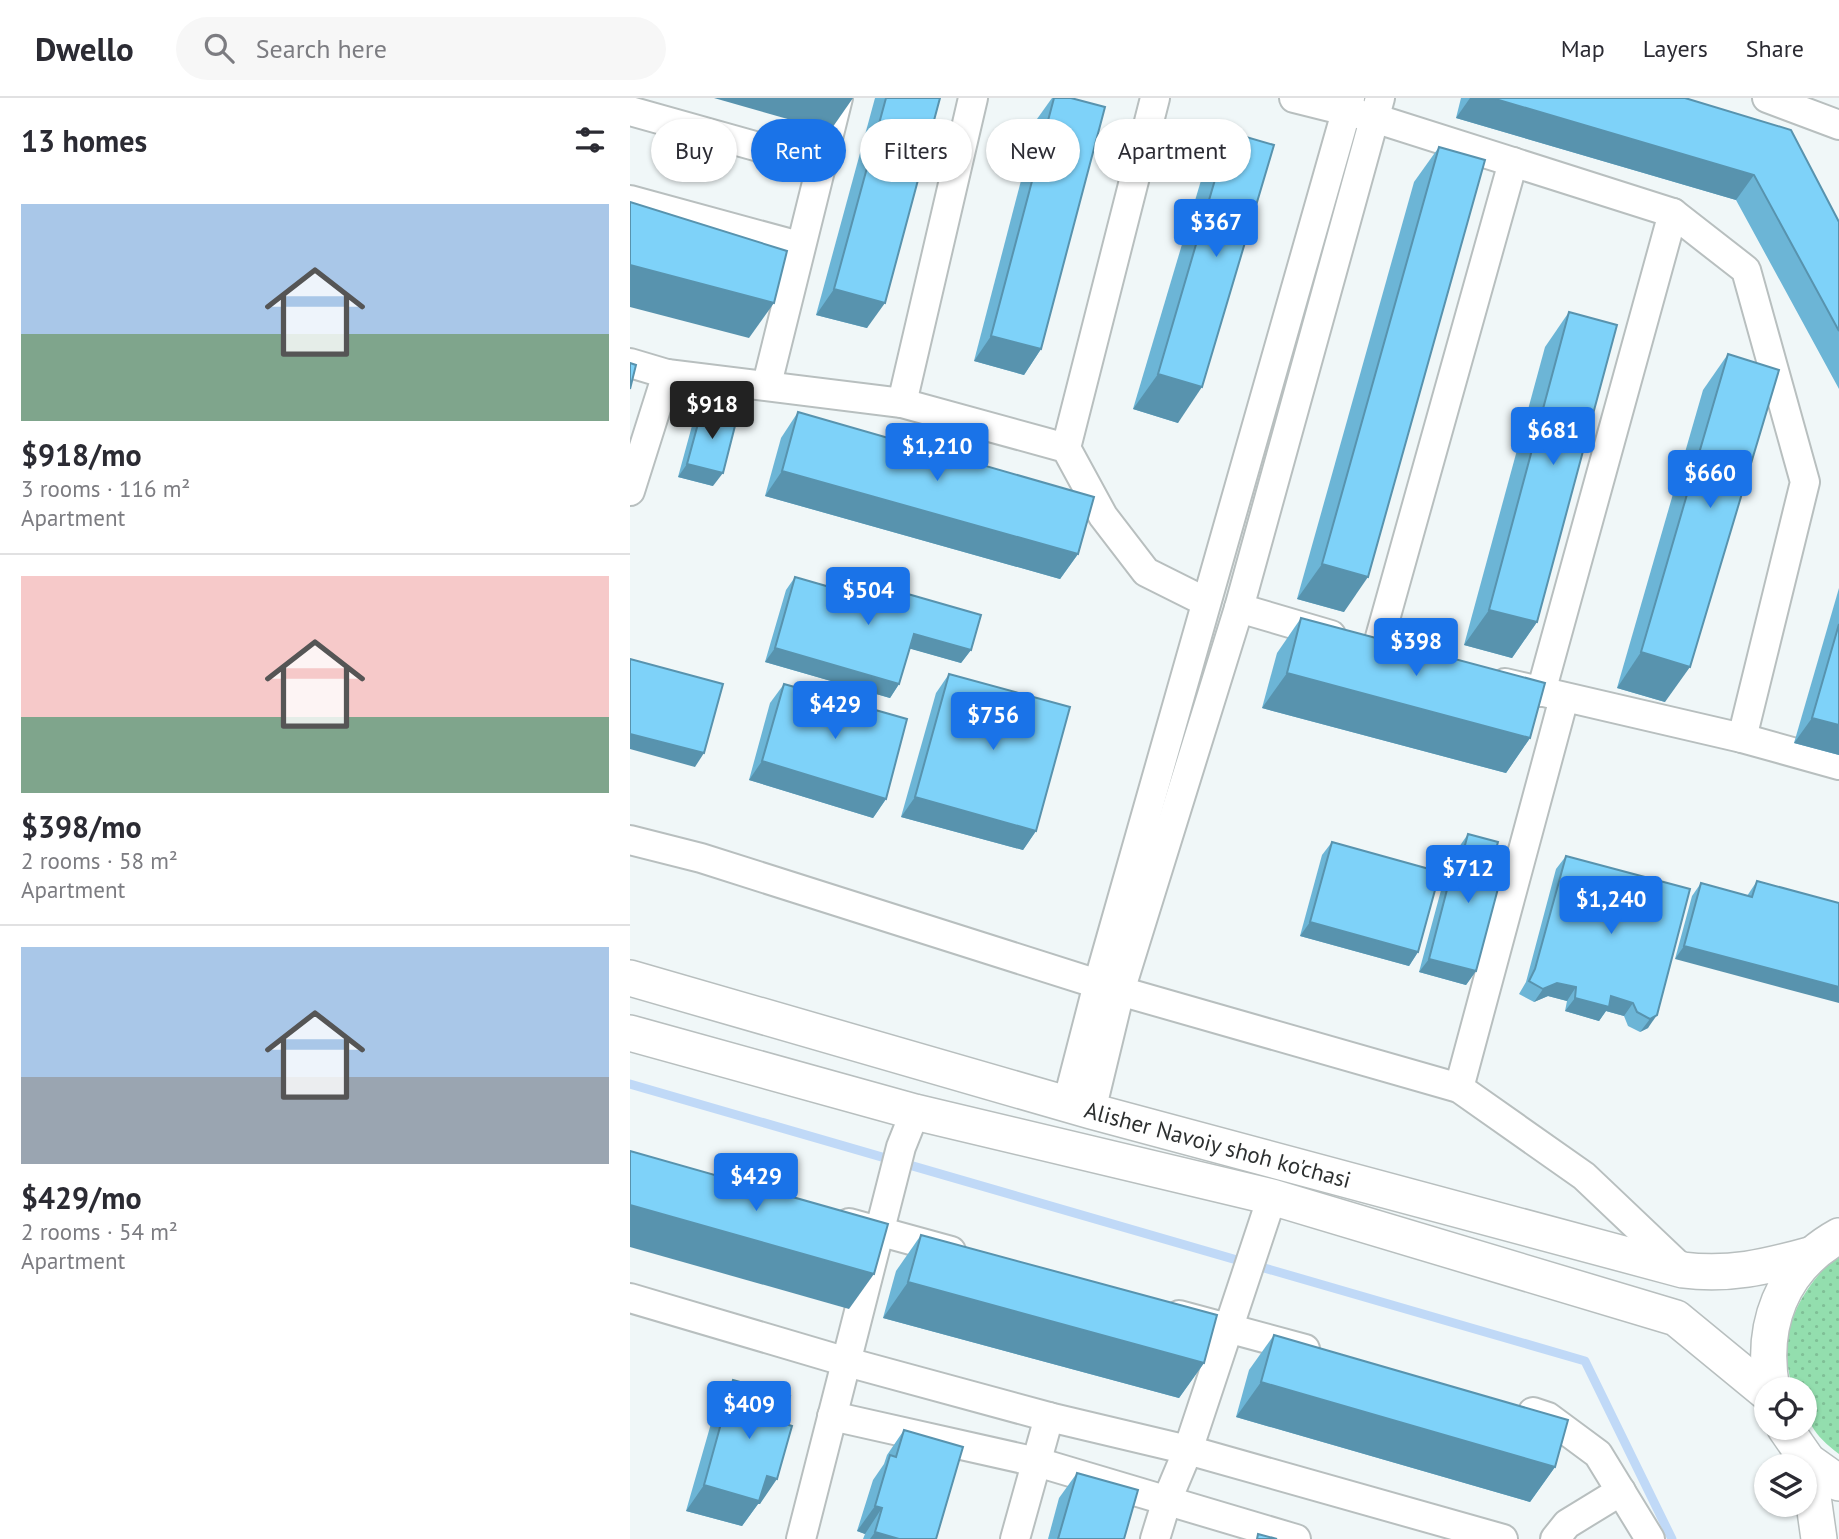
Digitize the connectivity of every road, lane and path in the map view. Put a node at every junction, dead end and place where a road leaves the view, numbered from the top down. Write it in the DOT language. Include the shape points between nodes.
graph roads {
  1 [pos="838,98"];
  2 [pos="973,98"];
  3 [pos="1154,98"];
  4 [pos="1294,98"];
  5 [pos="1767,98"];
  6 [pos="1347,105"];
  7 [pos="1377,108"];
  8 [pos="630,111"];
  9 [pos="833,119"];
  10 [pos="1839,125"];
  11 [pos="751,145"];
  12 [pos="1514,162"];
  13 [pos="818,182"];
  14 [pos="630,201"];
  15 [pos="1673,213"];
  16 [pos="799,246"];
  17 [pos="630,363"];
  18 [pos="667,374"];
  19 [pos="767,384"];
  20 [pos="902,403"];
  21 [pos="1066,448"];
  22 [pos="630,491"];
  23 [pos="1206,602"];
  24 [pos="1239,608"];
  25 [pos="1478,676"];
  26 [pos="1552,695"];
  27 [pos="1742,738"];
  28 [pos="1839,765"];
  29 [pos="630,840"];
  30 [pos="630,978"];
  31 [pos="1109,988"];
  32 [pos="630,1033"];
  33 [pos="1459,1088"];
  34 [pos="1079,1107"];
  35 [pos="915,1112"];
  36 [pos="1272,1197"];
  37 [pos="827,1217"];
  38 [pos="879,1231"];
  39 [pos="1839,1236"];
  40 [pos="1809,1255"];
  41 [pos="973,1258"];
  42 [pos="1683,1270"];
  43 [pos="630,1298"];
  44 [pos="1148,1306"];
  45 [pos="1229,1328"];
  46 [pos="1335,1358"];
  47 [pos="847,1362"];
  48 [pos="1770,1377"];
  49 [pos="1754,1382"];
  50 [pos="1508,1406"];
  51 [pos="832,1416"];
  52 [pos="1049,1417"];
  53 [pos="1188,1450"];
  54 [pos="1037,1462"];
  55 [pos="1817,1467"];
  56 [pos="1839,1483"];
  57 [pos="1621,1491"];
  58 [pos="1167,1500"];
  59 [pos="1816,1517"];
  60 [pos="1224,1529"];
  61 [pos="801,1539"];
  62 [pos="1015,1539"];
  63 [pos="1155,1539"];
  64 [pos="1296,1539"];
  65 [pos="1503,1539"];
  66 [pos="1555,1539"];
  67 [pos="1650,1539"];
  68 [pos="1819,1539"];
  1 -- 9 [label="street"];
  2 -- 20 [label="street"];
  3 -- 21 [label="street"];
  4 -- 6 [label="street"];
  5 -- 10 [label="street"];
  6 -- 7 [label="street"];
  6 -- 23 [label="street"];
  7 -- 12 [label="street"];
  7 -- 24 [label="street"];
  8 -- 11 [label="street"];
  12 -- 15 [label="street"];
  12 -- 24 [label="street" via="1390,652"];
  13 -- 16 [label="street"];
  14 -- 16 [label="street"];
  15 -- 26 [label="street"];
  15 -- 27 [label="street" via="1746,270 1805,482"];
  16 -- 19 [label="street"];
  17 -- 18 [label="street"];
  18 -- 19 [label="street"];
  18 -- 22 [label="street"];
  19 -- 20 [label="street"];
  20 -- 21 [label="street"];
  21 -- 23 [label="street" via="1103,516 1146,572"];
  23 -- 31 [label="street"];
  24 -- 31 [label="street"];
  25 -- 26 [label="street"];
  26 -- 27 [label="street"];
  26 -- 33 [label="street"];
  27 -- 28 [label="street"];
  29 -- 31 [label="street" via="701,858"];
  30 -- 34 [label="main road, Alisher Navoiy shoh ko'chasi"];
  31 -- 33 [label="street"];
  31 -- 34 [label="street"];
  32 -- 35 [label="main road, Alisher Navoiy shoh ko'chasi"];
  33 -- 42 [label="street" via="1584,1176"];
  34 -- 42 [label="main road, Alisher Navoiy shoh ko'chasi"];
  35 -- 36 [label="main road, Alisher Navoiy shoh ko'chasi"];
  35 -- 38 [label="street"];
  36 -- 45 [label="street"];
  36 -- 49 [label="main road, Alisher Navoiy shoh ko'chasi" via="1676,1318"];
  37 -- 38 [label="street"];
  38 -- 41 [label="street"];
  38 -- 47 [label="street"];
  39 -- 40 [label="main road"];
  40 -- 42 [label="main road, Alisher Navoiy shoh ko'chasi" via="1745,1271"];
  40 -- 48 [label="main road" via="1782,1290 1768,1332"];
  43 -- 47 [label="street"];
  44 -- 45 [label="street"];
  45 -- 46 [label="street"];
  45 -- 53 [label="street"];
  47 -- 51 [label="street"];
  47 -- 52 [label="street"];
  50 -- 57 [label="street" via="1548,1417 1598,1454"];
  51 -- 54 [label="street"];
  51 -- 61 [label="street"];
  52 -- 53 [label="street"];
  52 -- 54 [label="street"];
  53 -- 58 [label="street"];
  53 -- 65 [label="street"];
  54 -- 58 [label="street"];
  54 -- 62 [label="street"];
  55 -- 56 [label="main road"];
  57 -- 66 [label="street" via="1567,1524"];
  57 -- 67 [label="street"];
  58 -- 60 [label="street"];
  58 -- 63 [label="street"];
  59 -- 68 [label="main road"];
  60 -- 64 [label="street"];
}
